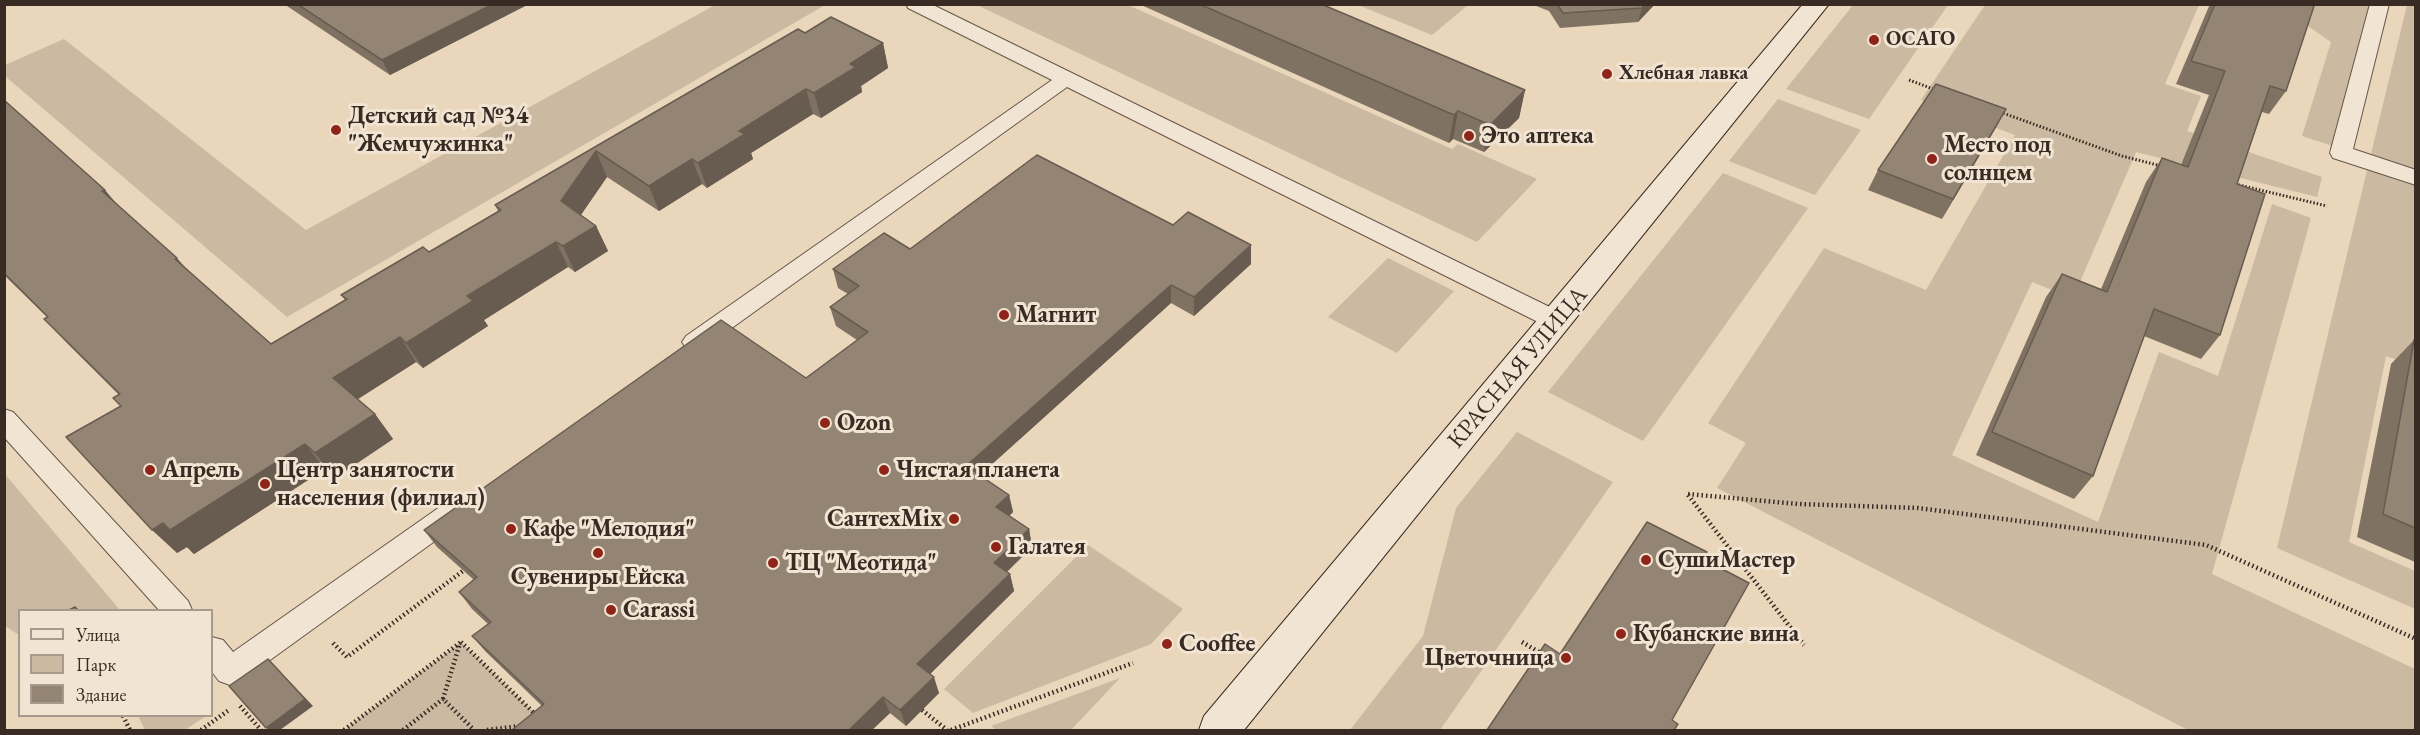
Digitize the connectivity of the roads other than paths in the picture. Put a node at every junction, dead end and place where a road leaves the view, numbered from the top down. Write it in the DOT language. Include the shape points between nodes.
graph roads {
  1 [pos="915,4"];
  2 [pos="1817,4"];
  3 [pos="2380,4"];
  4 [pos="1066,79"];
  5 [pos="2415,178"];
  6 [pos="1557,321"];
  7 [pos="680,352"];
  8 [pos="4,419"];
  9 [pos="475,497"];
  10 [pos="176,609"];
  11 [pos="213,651"];
  12 [pos="1219,730"];
  1 -- 4 [label="lane"];
  2 -- 6 [label="street, КРАСНАЯ УЛИЦА"];
  3 -- 5 [label="lane" via="2341,153"];
  4 -- 6 [label="lane"];
  4 -- 7 [label="lane"];
  6 -- 12 [label="street, КРАСНАЯ УЛИЦА"];
  8 -- 10 [label="lane"];
  9 -- 11 [label="lane" via="230,671"];
}
